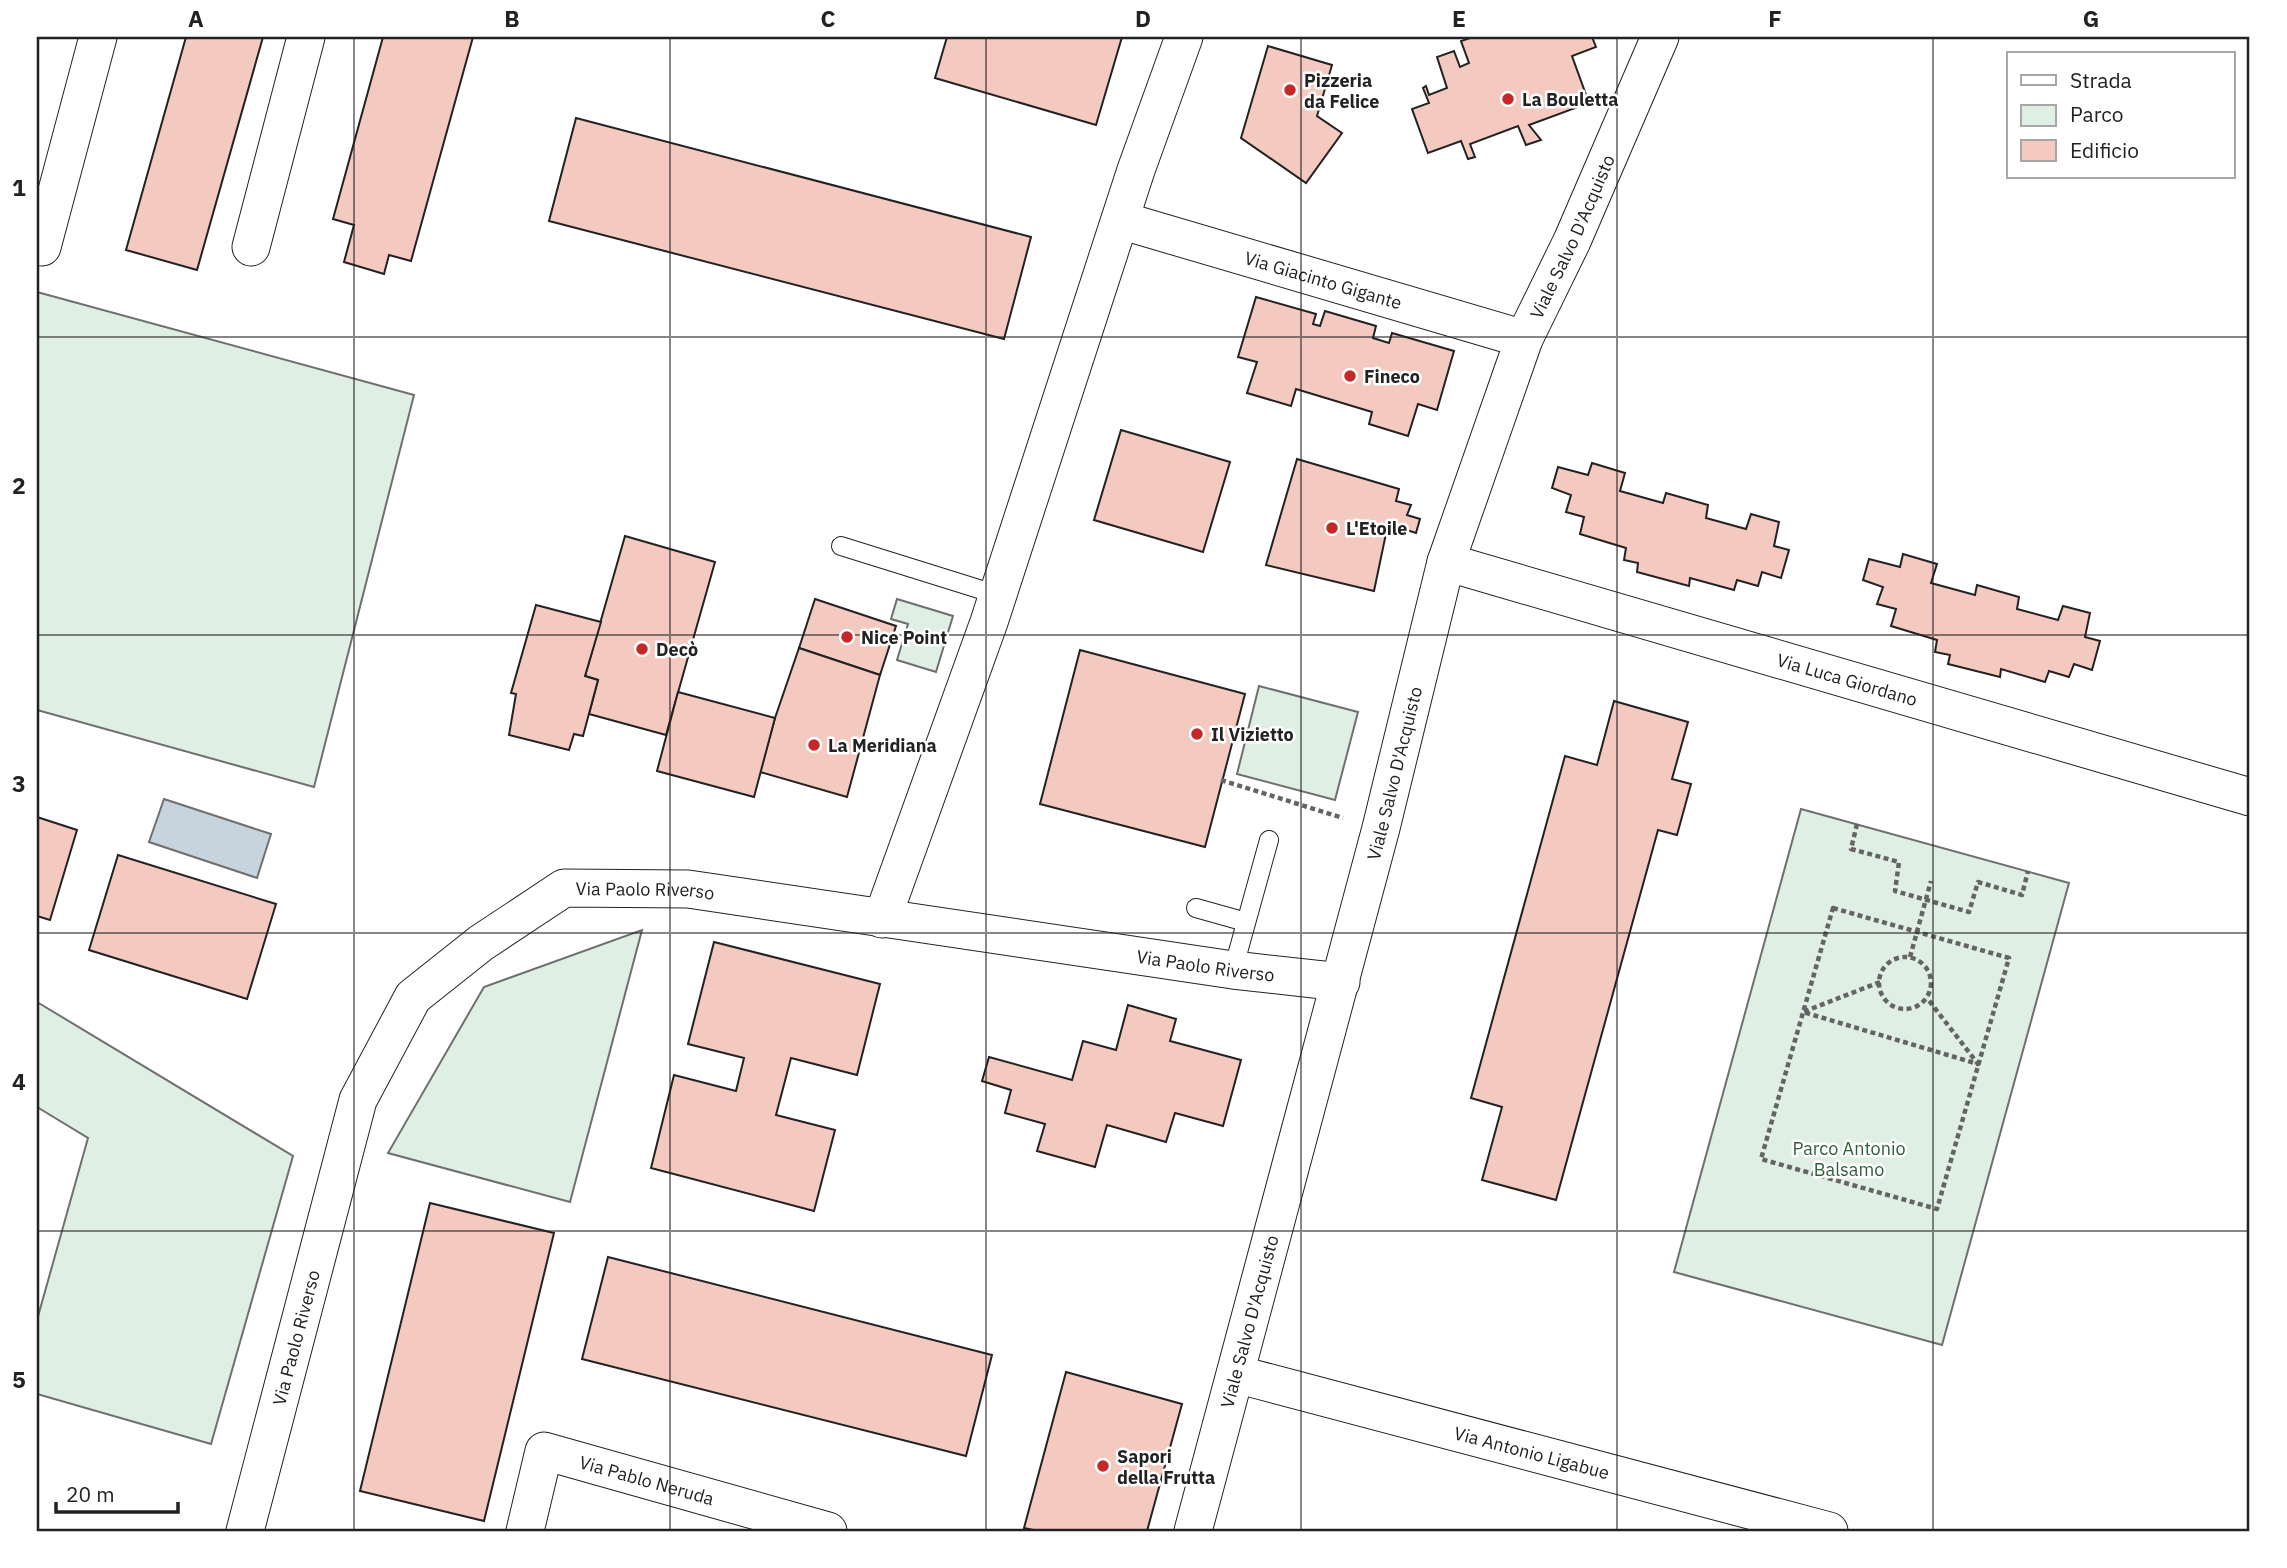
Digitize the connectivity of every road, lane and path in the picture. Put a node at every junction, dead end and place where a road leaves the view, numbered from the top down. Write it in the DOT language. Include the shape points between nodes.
graph roads {
  1 [pos="98,37"];
  2 [pos="306,37"];
  3 [pos="1184,37"];
  4 [pos="1660,37"];
  5 [pos="1120,220"];
  6 [pos="42,247"];
  7 [pos="251,247"];
  8 [pos="1524,339"];
  9 [pos="841,546"];
  10 [pos="1446,562"];
  11 [pos="998,595"];
  12 [pos="1221,780"];
  13 [pos="2250,797"];
  14 [pos="1857,824"];
  15 [pos="1381,828"];
  16 [pos="1269,840"];
  17 [pos="2028,871"];
  18 [pos="1931,881"];
  19 [pos="1926,900"];
  20 [pos="1196,908"];
  21 [pos="882,919"];
  22 [pos="1246,922"];
  23 [pos="1917,932"];
  24 [pos="1910,957"];
  25 [pos="1233,970"];
  26 [pos="1341,982"];
  27 [pos="1880,982"];
  28 [pos="1927,998"];
  29 [pos="1803,1012"];
  30 [pos="1978,1064"];
  31 [pos="1236,1374"];
  32 [pos="245,1531"];
  33 [pos="525,1531"];
  34 [pos="828,1531"];
  35 [pos="1194,1531"];
  36 [pos="1829,1531"];
  1 -- 6 [label="street"];
  2 -- 7 [label="street"];
  3 -- 5 [label="street"];
  4 -- 8 [label="street, Viale Salvo D'Acquisto" via="1572,241"];
  5 -- 8 [label="street, Via Giacinto Gigante"];
  5 -- 11 [label="street"];
  8 -- 10 [label="street, Viale Salvo D'Acquisto"];
  9 -- 11 [label="lane"];
  10 -- 13 [label="street, Via Luca Giordano"];
  10 -- 15 [label="street, Viale Salvo D'Acquisto"];
  11 -- 21 [label="street"];
  12 -- 15 [label="path"];
  14 -- 19 [label="path" via="1851,849 1899,862 1895,891"];
  15 -- 26 [label="street, Viale Salvo D'Acquisto"];
  16 -- 22 [label="lane"];
  17 -- 19 [label="path" via="2022,895 1978,882 1969,912"];
  18 -- 19 [label="path"];
  19 -- 23 [label="path"];
  20 -- 22 [label="lane"];
  21 -- 25 [label="street, Via Paolo Riverso"];
  21 -- 32 [label="street, Via Paolo Riverso" via="688,889 564,888 481,943 413,997 358,1100"];
  22 -- 25 [label="lane"];
  23 -- 24 [label="path"];
  23 -- 29 [label="path" via="1833,908"];
  23 -- 30 [label="path" via="2009,958"];
  24 -- 27 [label="path" via="1893,960"];
  24 -- 28 [label="path" via="1929,973"];
  25 -- 26 [label="street, Via Paolo Riverso"];
  26 -- 31 [label="street, Viale Salvo D'Acquisto"];
  27 -- 28 [label="path" via="1884,998 1897,1008 1913,1008"];
  27 -- 29 [label="path"];
  28 -- 30 [label="path"];
  29 -- 30 [label="path"];
  29 -- 30 [label="path" via="1760,1159 1937,1209"];
  31 -- 35 [label="street, Viale Salvo D'Acquisto"];
  31 -- 36 [label="street, Via Antonio Ligabue"];
  33 -- 34 [label="street, Via Pablo Neruda" via="544,1451"];
}
